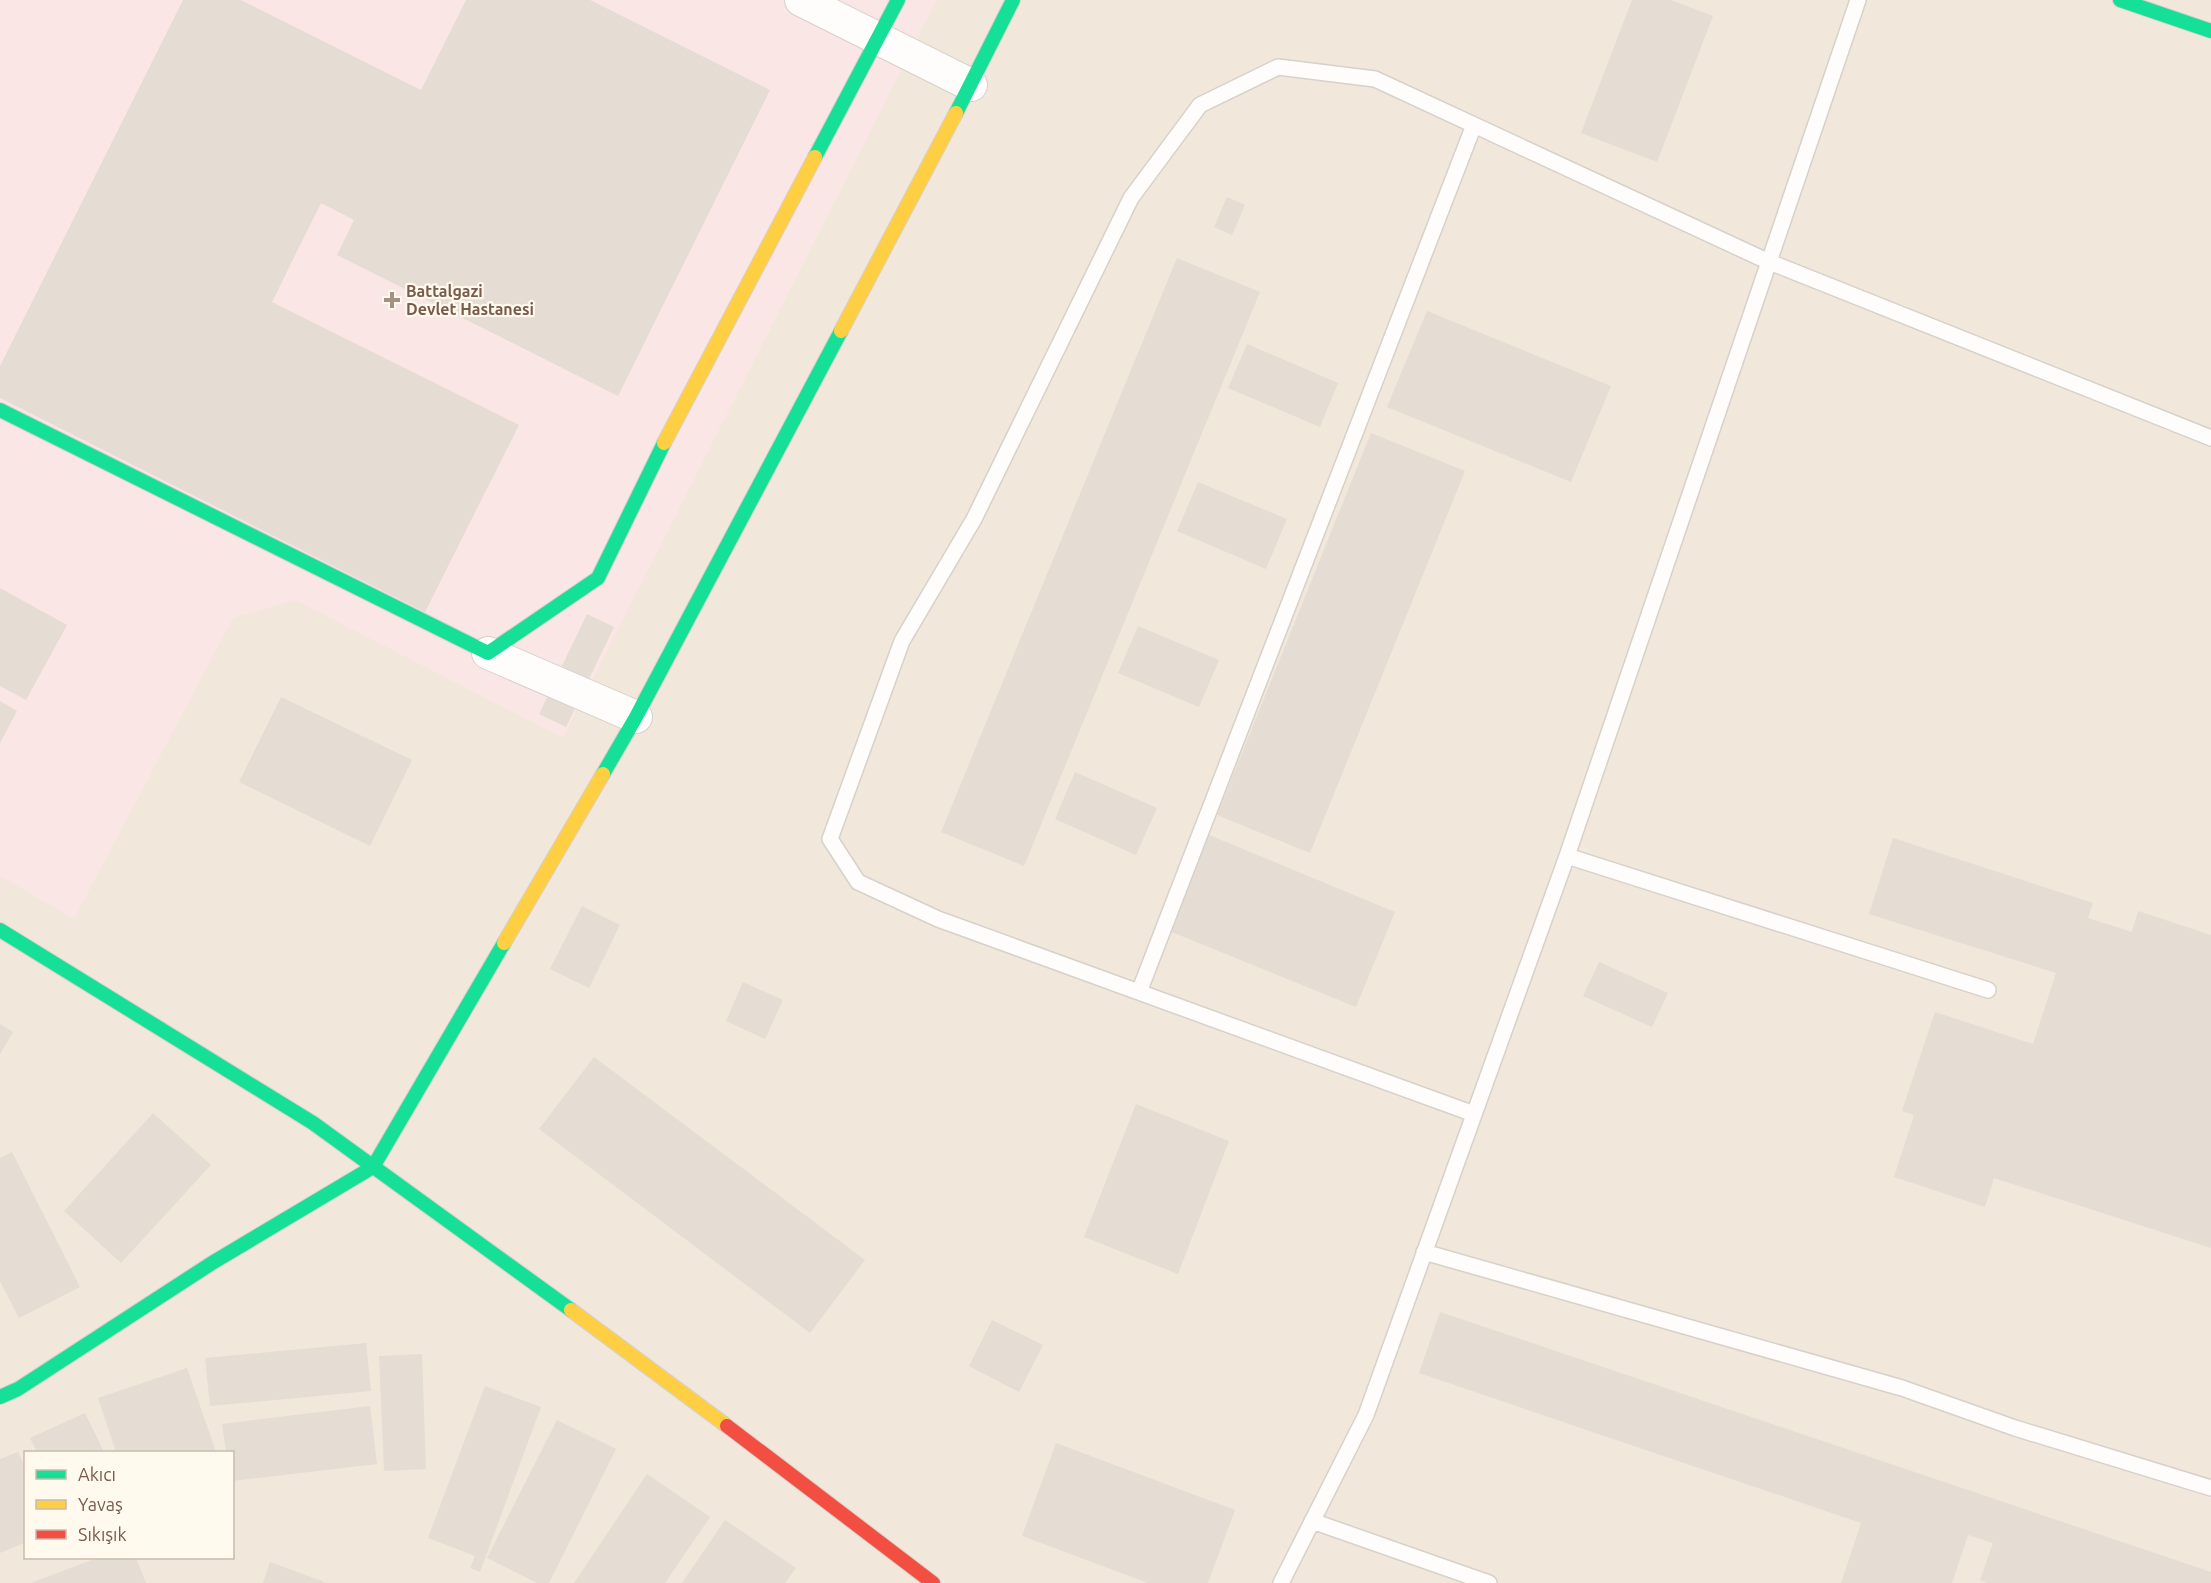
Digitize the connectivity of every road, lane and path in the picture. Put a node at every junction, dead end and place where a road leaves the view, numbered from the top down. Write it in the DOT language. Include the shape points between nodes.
graph roads {
  1 [pos="801,0"];
  2 [pos="898,0"];
  3 [pos="1013,0"];
  4 [pos="1857,0"];
  5 [pos="2120,0"];
  6 [pos="2211,31"];
  7 [pos="878,39"];
  8 [pos="971,85"];
  9 [pos="1474,125"];
  10 [pos="1767,261"];
  11 [pos="0,410"];
  12 [pos="2211,438"];
  13 [pos="488,653"];
  14 [pos="636,717"];
  15 [pos="1567,856"];
  16 [pos="0,930"];
  17 [pos="1988,990"];
  18 [pos="1139,992"];
  19 [pos="1474,1114"];
  20 [pos="373,1167"];
  21 [pos="1424,1252"];
  22 [pos="0,1397"];
  23 [pos="2211,1488"];
  24 [pos="1312,1521"];
  25 [pos="933,1583"];
  26 [pos="1281,1583"];
  27 [pos="1489,1583"];
  1 -- 7 [label="street"];
  2 -- 7 [label="main road"];
  3 -- 8 [label="main road"];
  4 -- 10 [label="lane"];
  5 -- 6 [label="main road"];
  7 -- 8 [label="street"];
  7 -- 13 [label="main road" via="597,578"];
  8 -- 14 [label="main road"];
  9 -- 10 [label="lane"];
  9 -- 18 [label="lane"];
  9 -- 18 [label="lane" via="1375,79 1278,67 1200,105 1131,198 974,519 902,641 830,839 858,882 938,919"];
  10 -- 12 [label="lane"];
  10 -- 15 [label="lane"];
  11 -- 13 [label="main road"];
  13 -- 14 [label="street"];
  14 -- 20 [label="main road"];
  15 -- 17 [label="lane"];
  15 -- 19 [label="lane"];
  16 -- 20 [label="main road" via="313,1123"];
  18 -- 19 [label="lane"];
  19 -- 21 [label="lane"];
  20 -- 22 [label="main road"];
  20 -- 25 [label="main road" via="660,1375"];
  21 -- 23 [label="lane" via="1902,1388 2015,1428"];
  21 -- 24 [label="lane" via="1366,1415"];
  24 -- 26 [label="lane"];
  24 -- 27 [label="lane"];
}
